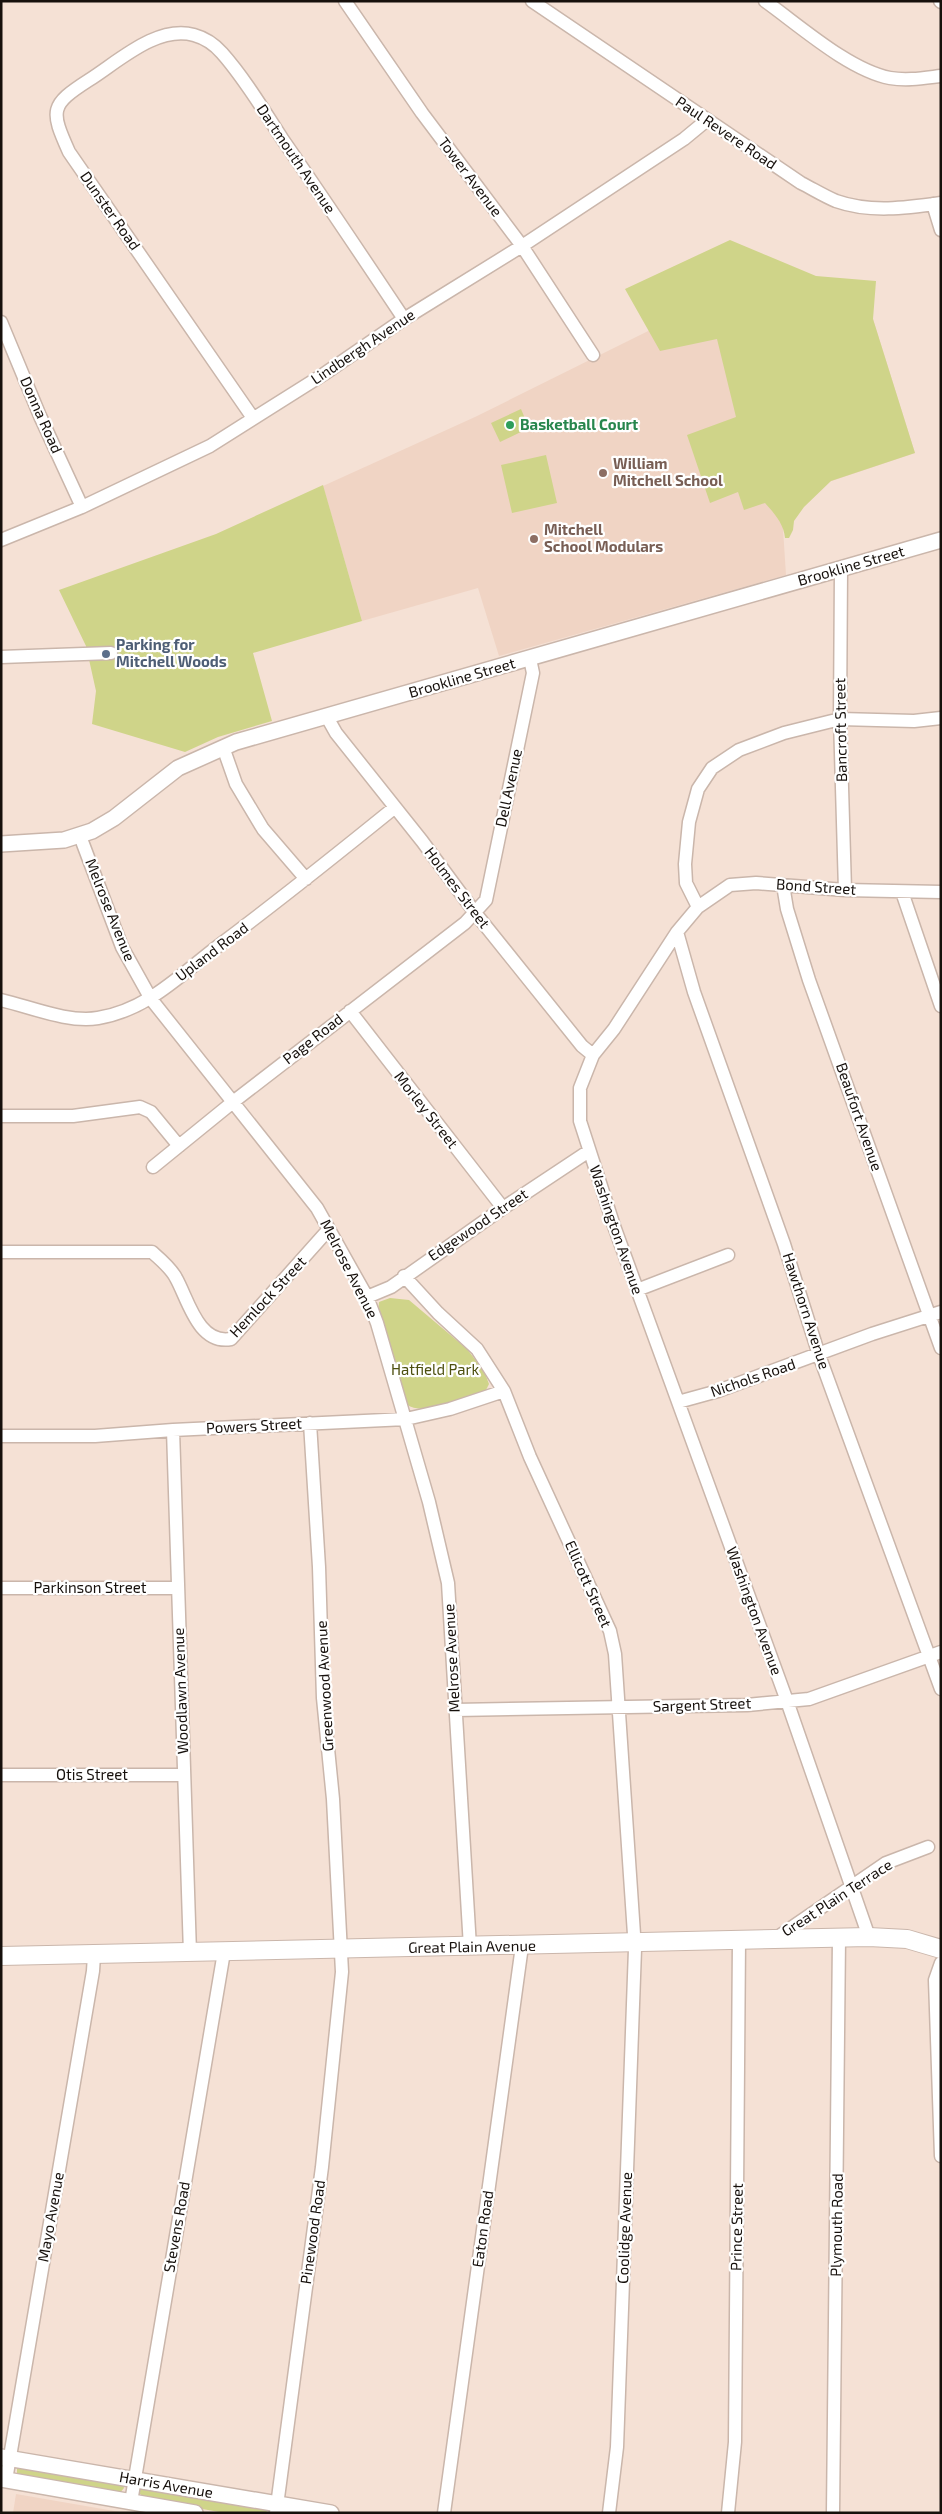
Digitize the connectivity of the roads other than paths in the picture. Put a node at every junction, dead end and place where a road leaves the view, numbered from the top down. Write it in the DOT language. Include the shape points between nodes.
graph roads {
  1 [pos="345,1"];
  2 [pos="532,1"];
  3 [pos="765,1"];
  4 [pos="165,35"];
  5 [pos="941,76"];
  6 [pos="707,120"];
  7 [pos="937,204"];
  8 [pos="941,230"];
  9 [pos="522,246"];
  10 [pos="404,319"];
  11 [pos="1,322"];
  12 [pos="592,355"];
  13 [pos="253,418"];
  14 [pos="82,507"];
  15 [pos="1,540"];
  16 [pos="941,540"];
  17 [pos="841,569"];
  18 [pos="111,653"];
  19 [pos="1,657"];
  20 [pos="530,658"];
  21 [pos="327,716"];
  22 [pos="941,718"];
  23 [pos="840,719"];
  24 [pos="222,747"];
  25 [pos="394,808"];
  26 [pos="80,836"];
  27 [pos="1,844"];
  28 [pos="306,879"];
  29 [pos="783,884"];
  30 [pos="845,890"];
  31 [pos="902,892"];
  32 [pos="941,892"];
  33 [pos="698,907"];
  34 [pos="476,914"];
  35 [pos="677,932"];
  36 [pos="1,1000"];
  37 [pos="151,1000"];
  38 [pos="941,1006"];
  39 [pos="350,1011"];
  40 [pos="593,1055"];
  41 [pos="233,1102"];
  42 [pos="1,1116"];
  43 [pos="179,1146"];
  44 [pos="589,1151"];
  45 [pos="153,1168"];
  46 [pos="502,1208"];
  47 [pos="330,1229"];
  48 [pos="1,1252"];
  49 [pos="728,1255"];
  50 [pos="404,1276"];
  51 [pos="637,1290"];
  52 [pos="367,1297"];
  53 [pos="936,1314"];
  54 [pos="941,1348"];
  55 [pos="819,1355"];
  56 [pos="504,1391"];
  57 [pos="678,1402"];
  58 [pos="406,1419"];
  59 [pos="310,1422"];
  60 [pos="173,1430"];
  61 [pos="1,1436"];
  62 [pos="1,1588"];
  63 [pos="178,1588"];
  64 [pos="935,1654"];
  65 [pos="941,1689"];
  66 [pos="787,1701"];
  67 [pos="619,1708"];
  68 [pos="455,1710"];
  69 [pos="1,1775"];
  70 [pos="184,1775"];
  71 [pos="928,1847"];
  72 [pos="850,1889"];
  73 [pos="869,1937"];
  74 [pos="839,1938"];
  75 [pos="775,1939"];
  76 [pos="739,1940"];
  77 [pos="635,1943"];
  78 [pos="522,1946"];
  79 [pos="470,1947"];
  80 [pos="941,1949"];
  81 [pos="341,1950"];
  82 [pos="224,1952"];
  83 [pos="190,1953"];
  84 [pos="94,1955"];
  85 [pos="1,1956"];
  86 [pos="941,1963"];
  87 [pos="941,2156"];
  88 [pos="5,2458"];
  89 [pos="135,2479"];
  90 [pos="4,2480"];
  91 [pos="131,2502"];
  92 [pos="276,2508"];
  93 [pos="195,2513"];
  94 [pos="331,2513"];
  95 [pos="444,2513"];
  96 [pos="609,2513"];
  97 [pos="728,2513"];
  98 [pos="833,2513"];
  1 -- 9 [label="street, Tower Avenue" via="422,113"];
  2 -- 6 [label="street, Paul Revere Road"];
  3 -- 5 [label="street" via="867,71 900,79"];
  4 -- 10 [label="street, Dartmouth Avenue" via="195,35 213,44 223,54"];
  4 -- 13 [label="street, Dunster Road" via="144,44 67,94 56,108 55,122 70,152"];
  6 -- 7 [label="street, Paul Revere Road" via="801,183 835,200 859,207 885,209"];
  6 -- 9 [label="street, Lindbergh Avenue" via="684,139"];
  7 -- 8 [label="street"];
  9 -- 10 [label="street, Lindbergh Avenue"];
  9 -- 12 [label="street, Tower Avenue"];
  10 -- 13 [label="street, Lindbergh Avenue"];
  11 -- 14 [label="street, Donna Road"];
  13 -- 14 [label="street, Lindbergh Avenue" via="210,446"];
  14 -- 15 [label="street, Lindbergh Avenue"];
  16 -- 17 [label="street, Brookline Street"];
  17 -- 20 [label="street, Brookline Street"];
  17 -- 23 [label="street, Bancroft Street"];
  18 -- 19 [label="street"];
  20 -- 21 [label="street, Brookline Street"];
  20 -- 34 [label="street, Dell Avenue" via="533,673 486,900"];
  21 -- 24 [label="street, Brookline Street"];
  21 -- 25 [label="street, Holmes Street" via="336,733"];
  22 -- 23 [label="street" via="914,721"];
  23 -- 30 [label="street, Bancroft Street"];
  23 -- 33 [label="street" via="775,736 739,750 712,768 698,789 688,830 686,883"];
  24 -- 26 [label="street, Brookline Street" via="178,768 114,818"];
  24 -- 28 [label="street" via="236,784 263,829"];
  25 -- 28 [label="street, Upland Road"];
  25 -- 34 [label="street, Holmes Street"];
  26 -- 27 [label="street, Brookline Street" via="49,842"];
  26 -- 37 [label="street, Melrose Avenue" via="122,947"];
  28 -- 37 [label="street, Upland Road"];
  29 -- 30 [label="street, Bond Street"];
  29 -- 33 [label="street, Bond Street" via="730,884"];
  29 -- 53 [label="street, Beaufort Avenue" via="787,909 809,980"];
  30 -- 31 [label="street, Bond Street"];
  31 -- 32 [label="street, Bond Street"];
  31 -- 38 [label="street"];
  33 -- 35 [label="street, Washington Avenue"];
  34 -- 39 [label="street, Page Road"];
  34 -- 40 [label="street, Holmes Street" via="582,1046"];
  35 -- 40 [label="street, Washington Avenue" via="614,1029"];
  35 -- 55 [label="street, Hawthorn Avenue" via="694,992 784,1244"];
  36 -- 37 [label="street, Upland Road" via="70,1017 95,1019 122,1013"];
  37 -- 41 [label="street, Melrose Avenue"];
  39 -- 41 [label="street, Page Road"];
  39 -- 46 [label="street, Morley Street"];
  40 -- 44 [label="street, Washington Avenue" via="580,1088 580,1121"];
  41 -- 43 [label="street, Page Road"];
  41 -- 47 [label="street, Melrose Avenue"];
  42 -- 43 [label="street" via="73,1116 140,1106 151,1112"];
  43 -- 45 [label="street, Page Road"];
  44 -- 46 [label="street, Edgewood Street"];
  44 -- 51 [label="street, Washington Avenue"];
  46 -- 50 [label="street, Edgewood Street"];
  47 -- 48 [label="street, Hemlock Street" via="231,1339 222,1341 209,1334 191,1313 176,1276 152,1252"];
  47 -- 52 [label="street, Melrose Avenue"];
  49 -- 51 [label="street"];
  50 -- 52 [label="street, Edgewood Street" via="391,1287"];
  50 -- 56 [label="street, Ellicott Street" via="477,1349"];
  51 -- 57 [label="street, Washington Avenue"];
  52 -- 58 [label="street, Melrose Avenue"];
  53 -- 54 [label="street, Beaufort Avenue"];
  53 -- 55 [label="street, Nichols Road"];
  55 -- 57 [label="street, Nichols Road"];
  55 -- 64 [label="street, Hawthorn Avenue"];
  56 -- 58 [label="street, Powers Street"];
  56 -- 67 [label="street, Ellicott Street" via="530,1457 610,1632"];
  57 -- 66 [label="street, Washington Avenue"];
  58 -- 59 [label="street, Powers Street"];
  58 -- 68 [label="street, Melrose Avenue" via="447,1575"];
  59 -- 60 [label="street, Powers Street"];
  59 -- 81 [label="street, Greenwood Avenue" via="323,1698 333,1799"];
  60 -- 61 [label="street, Powers Street" via="95,1436"];
  60 -- 63 [label="street, Woodlawn Avenue"];
  62 -- 63 [label="street, Parkinson Street"];
  63 -- 70 [label="street, Woodlawn Avenue"];
  64 -- 65 [label="street, Hawthorn Avenue"];
  64 -- 66 [label="street, Sargent Street" via="809,1699"];
  66 -- 67 [label="street, Sargent Street"];
  66 -- 72 [label="street, Washington Avenue"];
  67 -- 68 [label="street, Sargent Street"];
  67 -- 77 [label="street, Ellicott Street"];
  68 -- 79 [label="street, Melrose Avenue"];
  69 -- 70 [label="street, Otis Street"];
  70 -- 83 [label="street, Woodlawn Avenue"];
  71 -- 72 [label="street, Great Plain Terrace" via="886,1863"];
  72 -- 73 [label="street, Washington Avenue"];
  72 -- 75 [label="street, Great Plain Terrace"];
  73 -- 74 [label="main road, Great Plain Avenue"];
  73 -- 80 [label="main road, Great Plain Avenue" via="906,1939"];
  74 -- 75 [label="main road, Great Plain Avenue"];
  74 -- 98 [label="street, Plymouth Road"];
  75 -- 76 [label="main road, Great Plain Avenue"];
  76 -- 77 [label="main road, Great Plain Avenue"];
  76 -- 97 [label="street, Prince Street" via="735,2442"];
  77 -- 78 [label="main road, Great Plain Avenue"];
  77 -- 96 [label="street, Coolidge Avenue" via="617,2447"];
  78 -- 79 [label="main road, Great Plain Avenue"];
  78 -- 95 [label="street, Eaton Road"];
  79 -- 81 [label="main road, Great Plain Avenue"];
  81 -- 82 [label="main road, Great Plain Avenue"];
  81 -- 92 [label="street, Pinewood Road" via="342,1972 322,2167"];
  82 -- 83 [label="main road, Great Plain Avenue"];
  82 -- 89 [label="street, Stevens Road"];
  83 -- 84 [label="main road, Great Plain Avenue"];
  84 -- 85 [label="main road, Great Plain Avenue"];
  84 -- 88 [label="street, Mayo Avenue" via="92,1981"];
  86 -- 87 [label="street" via="935,1980"];
  88 -- 89 [label="street, Harris Avenue"];
  88 -- 90 [label="street, Mayo Avenue"];
  89 -- 91 [label="street, Stevens Road"];
  89 -- 92 [label="street, Harris Avenue"];
  90 -- 91 [label="street, Harris Avenue"];
  91 -- 93 [label="street, Harris Avenue"];
  92 -- 94 [label="street, Harris Avenue"];
}
